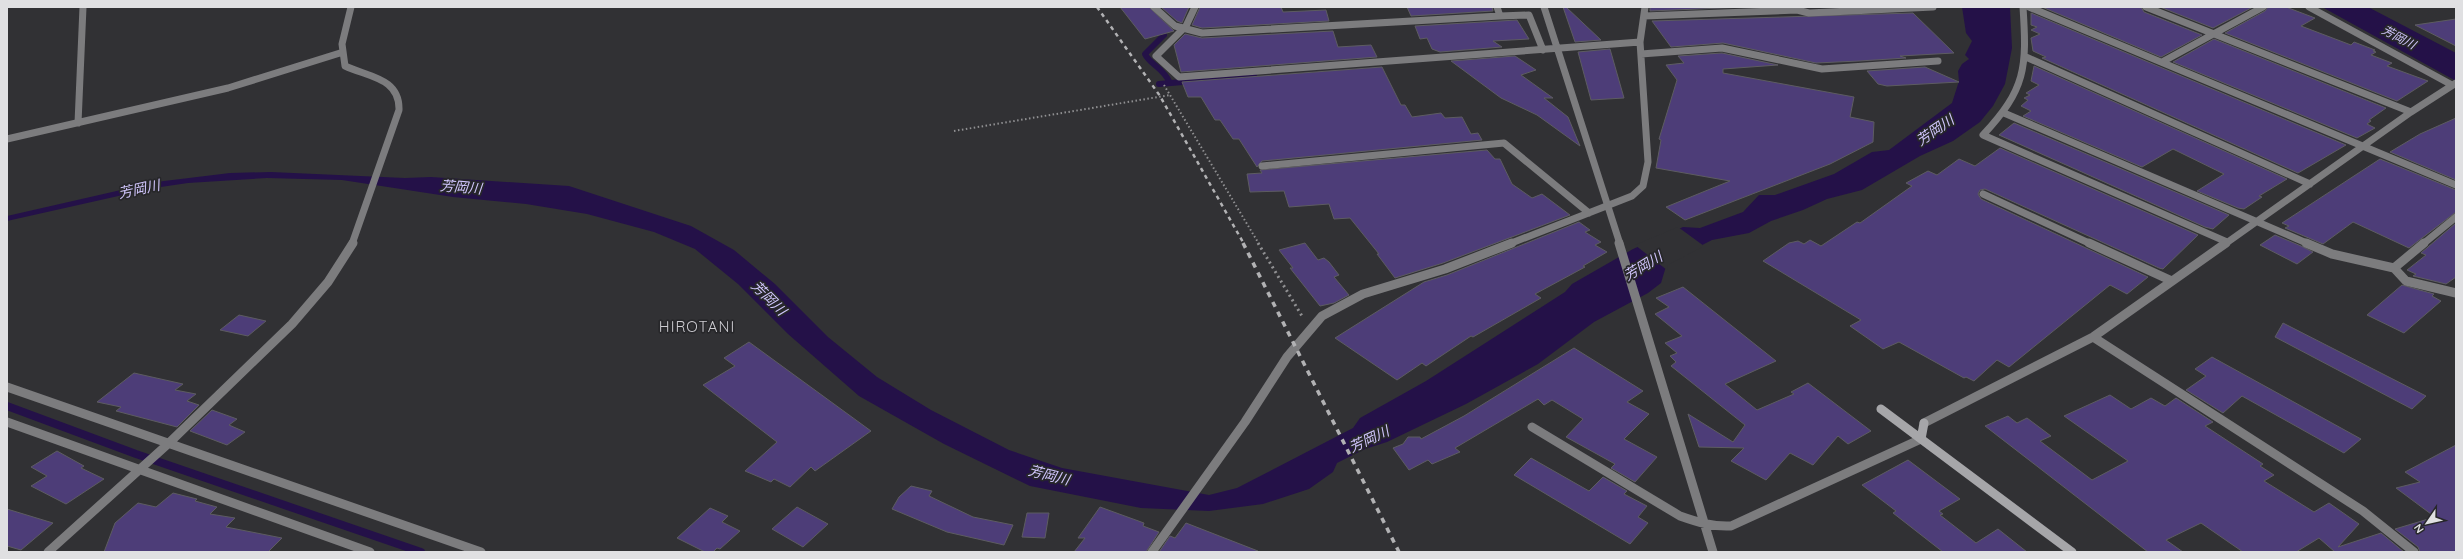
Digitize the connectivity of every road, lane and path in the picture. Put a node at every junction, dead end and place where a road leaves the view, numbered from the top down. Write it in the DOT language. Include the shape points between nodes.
graph roads {
  1 [pos="83,7"];
  2 [pos="351,7"];
  3 [pos="1154,7"];
  4 [pos="1195,7"];
  5 [pos="1497,7"];
  6 [pos="1544,7"];
  7 [pos="1645,7"];
  8 [pos="1933,7"];
  9 [pos="2023,7"];
  10 [pos="2029,7"];
  11 [pos="2146,7"];
  12 [pos="2262,7"];
  13 [pos="2309,7"];
  14 [pos="1500,16"];
  15 [pos="1644,16"];
  16 [pos="1182,30"];
  17 [pos="2214,34"];
  18 [pos="1640,42"];
  19 [pos="1557,49"];
  20 [pos="1543,50"];
  21 [pos="340,53"];
  22 [pos="1641,54"];
  23 [pos="2026,56"];
  24 [pos="1938,60"];
  25 [pos="2162,62"];
  26 [pos="2454,84"];
  27 [pos="1165,88"];
  28 [pos="1170,95"];
  29 [pos="2411,112"];
  30 [pos="2004,114"];
  31 [pos="78,123"];
  32 [pos="954,131"];
  33 [pos="7,139"];
  34 [pos="2363,146"];
  35 [pos="1262,166"];
  36 [pos="2310,184"];
  37 [pos="2456,185"];
  38 [pos="1983,194"];
  39 [pos="1608,205"];
  40 [pos="1589,213"];
  41 [pos="2456,217"];
  42 [pos="2256,222"];
  43 [pos="2227,242"];
  44 [pos="2394,268"];
  45 [pos="2172,281"];
  46 [pos="2456,293"];
  47 [pos="1309,328"];
  48 [pos="2093,337"];
  49 [pos="7,387"];
  50 [pos="1881,409"];
  51 [pos="7,422"];
  52 [pos="1532,427"];
  53 [pos="1921,439"];
  54 [pos="169,443"];
  55 [pos="140,468"];
  56 [pos="1704,525"];
  57 [pos="48,552"];
  58 [pos="370,552"];
  59 [pos="481,552"];
  60 [pos="1152,552"];
  61 [pos="1713,552"];
  62 [pos="2072,552"];
  63 [pos="2414,552"];
  1 -- 31 [label="street"];
  2 -- 21 [label="street" via="340,43"];
  3 -- 16 [label="street" via="1167,23"];
  4 -- 16 [label="street" via="1195,12"];
  5 -- 14 [label="street"];
  6 -- 19 [label="street"];
  7 -- 15 [label="street"];
  8 -- 15 [label="street" via="1895,10 1842,9 1809,13 1797,10"];
  9 -- 23 [label="street"];
  10 -- 25 [label="street"];
  11 -- 17 [label="street"];
  12 -- 17 [label="street"];
  13 -- 26 [label="street"];
  14 -- 16 [label="street" via="1202,33"];
  14 -- 20 [label="street" via="1529,15"];
  15 -- 18 [label="street"];
  16 -- 20 [label="street" via="1156,56 1179,77"];
  17 -- 25 [label="street"];
  17 -- 29 [label="street"];
  18 -- 19 [label="street"];
  18 -- 22 [label="street"];
  19 -- 20 [label="street"];
  19 -- 39 [label="street"];
  21 -- 31 [label="street" via="247,83"];
  21 -- 54 [label="street" via="345,66 385,84 396,91 399,100 399,110 353,243 328,282 292,324"];
  22 -- 24 [label="street" via="1722,48 1822,69"];
  22 -- 39 [label="street" via="1648,162 1646,176 1643,186 1632,196"];
  23 -- 30 [label="street" via="2021,85"];
  23 -- 36 [label="street"];
  25 -- 34 [label="street"];
  26 -- 29 [label="street"];
  27 -- 28 [label="path"];
  28 -- 32 [label="path"];
  28 -- 47 [label="path"];
  29 -- 34 [label="street"];
  30 -- 42 [label="street"];
  30 -- 43 [label="street" via="1983,135"];
  31 -- 33 [label="street"];
  34 -- 36 [label="street"];
  34 -- 37 [label="street"];
  35 -- 40 [label="street" via="1504,143"];
  36 -- 42 [label="street"];
  38 -- 45 [label="street"];
  39 -- 40 [label="street"];
  39 -- 56 [label="street"];
  40 -- 47 [label="street" via="1445,268 1363,294 1322,316"];
  41 -- 44 [label="street"];
  42 -- 43 [label="street"];
  42 -- 44 [label="street" via="2332,254"];
  43 -- 45 [label="street"];
  44 -- 46 [label="street" via="2406,282"];
  45 -- 48 [label="street"];
  47 -- 60 [label="street"];
  48 -- 53 [label="street" via="1924,423"];
  48 -- 63 [label="street" via="2363,511"];
  49 -- 54 [label="street"];
  50 -- 53 [label="street"];
  51 -- 55 [label="street"];
  52 -- 56 [label="street" via="1680,516"];
  53 -- 56 [label="street" via="1731,526"];
  53 -- 62 [label="street"];
  54 -- 55 [label="street"];
  54 -- 59 [label="street"];
  55 -- 57 [label="street"];
  55 -- 58 [label="street"];
  56 -- 61 [label="street"];
}
